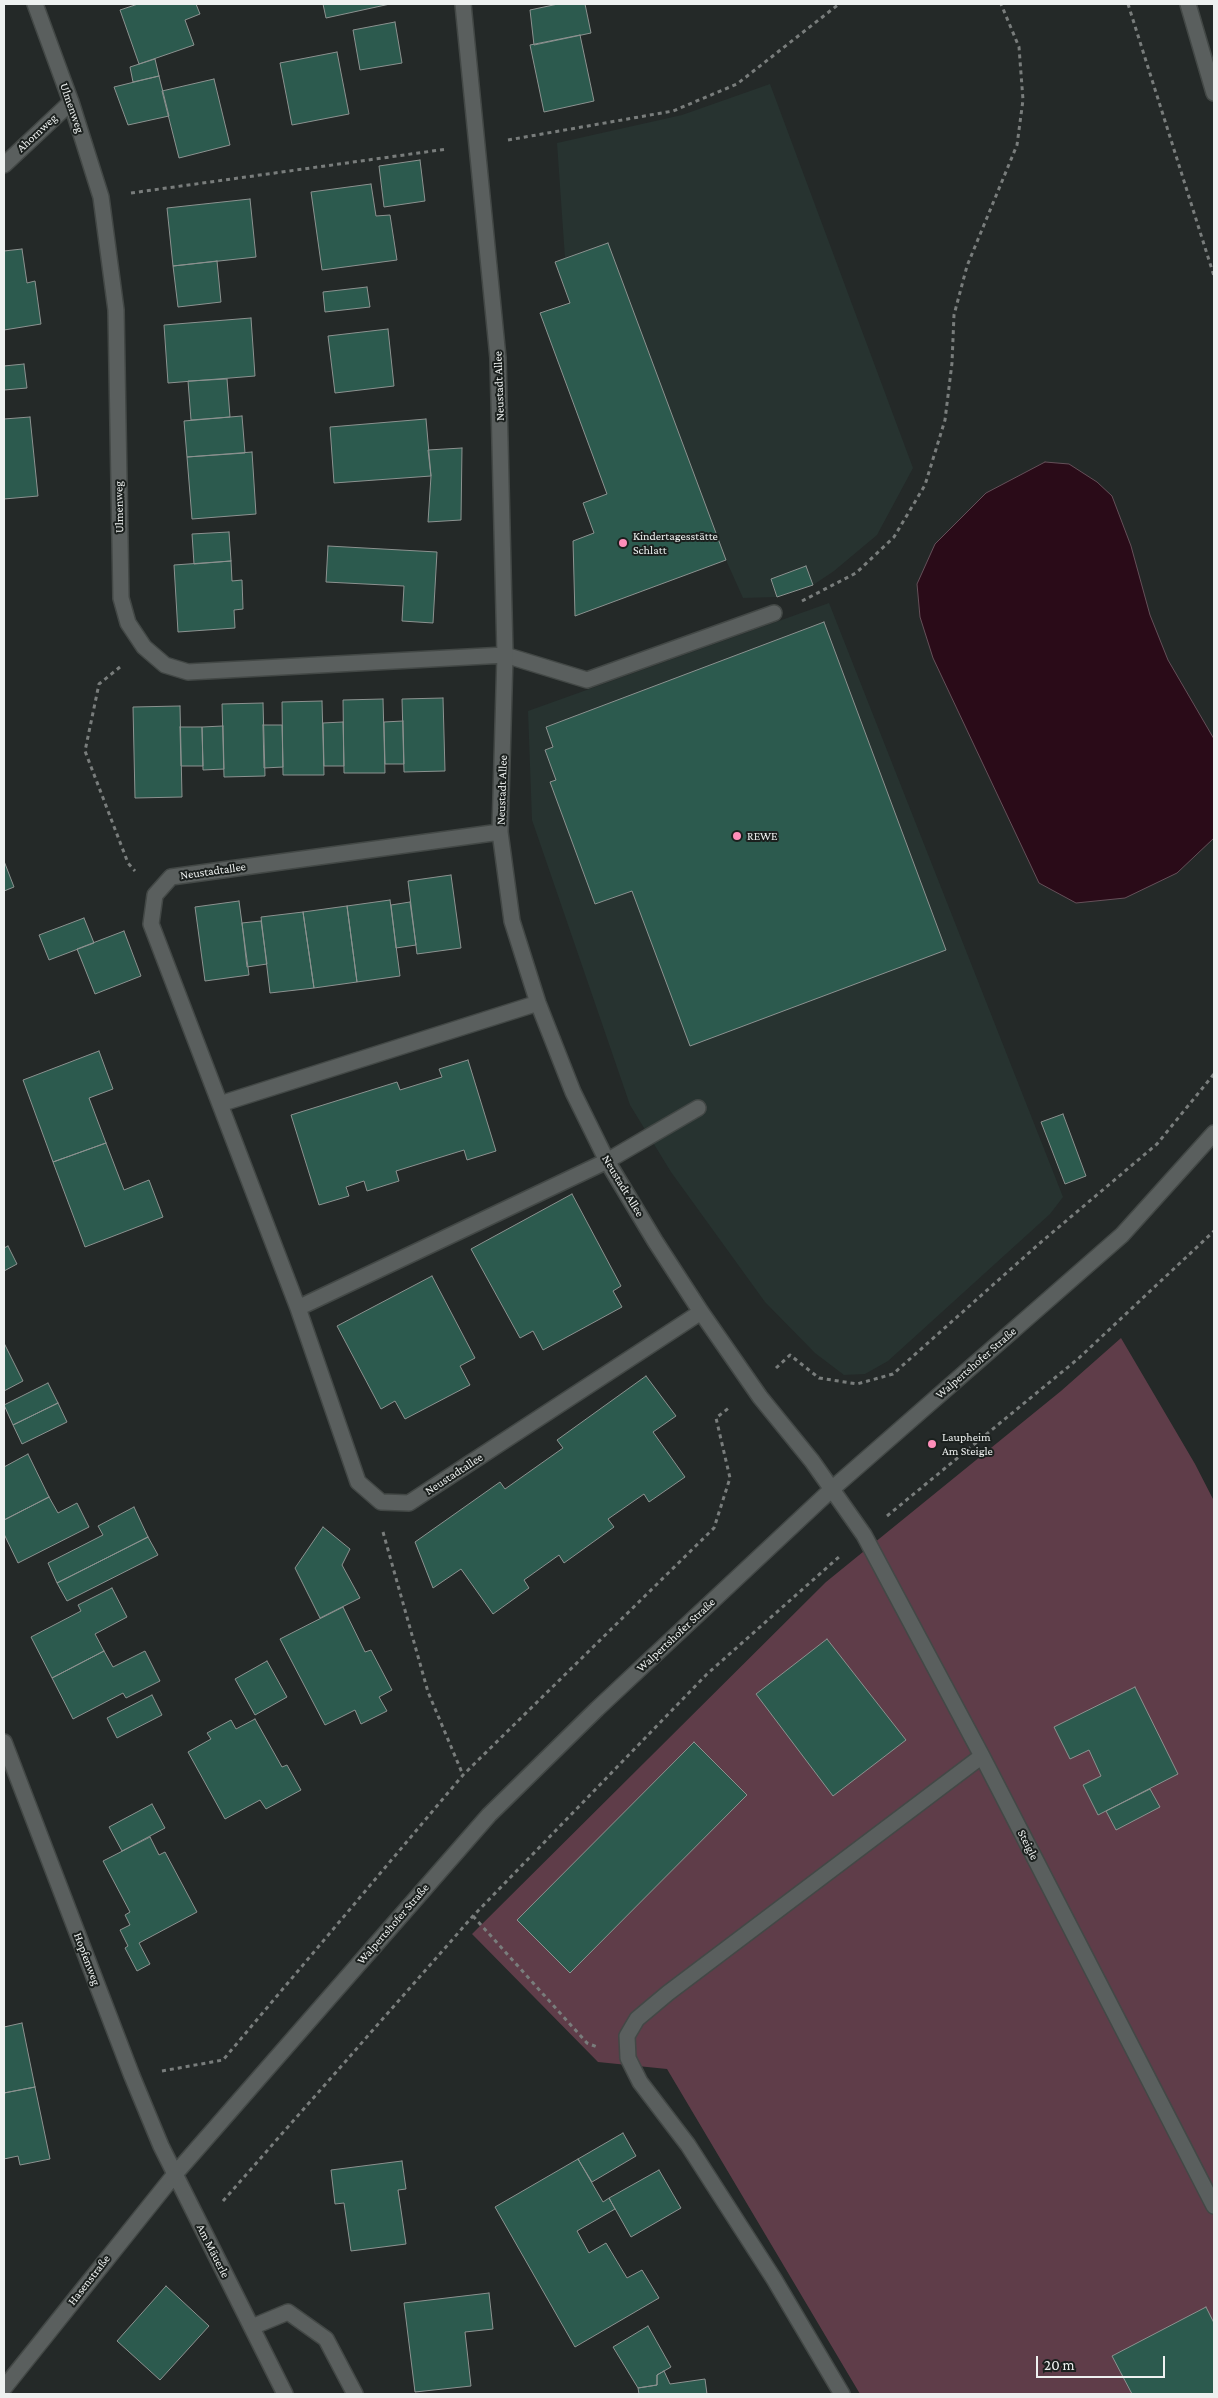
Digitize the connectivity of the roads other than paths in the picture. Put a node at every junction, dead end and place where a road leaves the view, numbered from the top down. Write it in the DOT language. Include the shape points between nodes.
graph roads {
  1 [pos="35,4"];
  2 [pos="463,4"];
  3 [pos="1188,4"];
  4 [pos="1214,93"];
  5 [pos="71,102"];
  6 [pos="4,165"];
  7 [pos="774,613"];
  8 [pos="506,654"];
  9 [pos="500,832"];
  10 [pos="538,1003"];
  11 [pos="220,1104"];
  12 [pos="698,1108"];
  13 [pos="1214,1133"];
  14 [pos="607,1161"];
  15 [pos="298,1308"];
  16 [pos="701,1312"];
  17 [pos="832,1489"];
  18 [pos="4,1742"];
  19 [pos="982,1756"];
  20 [pos="175,2174"];
  21 [pos="1214,2206"];
  22 [pos="252,2327"];
  23 [pos="4,2388"];
  24 [pos="285,2394"];
  25 [pos="355,2394"];
  26 [pos="842,2394"];
  1 -- 5 [label="street, Ulmenweg"];
  2 -- 8 [label="street, Neustadt Allee" via="498,358"];
  3 -- 4 [label="street"];
  5 -- 6 [label="street, Ahornweg"];
  5 -- 8 [label="street, Ulmenweg" via="101,197 116,310 120,598 128,623 144,647 165,665 188,672"];
  7 -- 8 [label="street" via="587,680"];
  8 -- 9 [label="street, Neustadt Allee"];
  9 -- 10 [label="street, Neustadt Allee" via="512,921"];
  9 -- 11 [label="street, Neustadtallee" via="171,876 155,894 151,924"];
  10 -- 11 [label="street"];
  10 -- 14 [label="street, Neustadt Allee" via="573,1092"];
  11 -- 15 [label="street"];
  12 -- 14 [label="street"];
  13 -- 17 [label="street, Walpertshofer Straße" via="1122,1234"];
  14 -- 15 [label="street"];
  14 -- 16 [label="street, Neustadt Allee"];
  15 -- 16 [label="street, Neustadtallee" via="358,1482 381,1502 409,1504"];
  16 -- 17 [label="street, Neustadt Allee"];
  17 -- 19 [label="street, Steigle" via="864,1535"];
  17 -- 20 [label="street, Walpertshofer Straße" via="489,1814"];
  18 -- 20 [label="street, Hopfenweg" via="132,2076"];
  19 -- 21 [label="street, Steigle"];
  19 -- 26 [label="street" via="637,2019 627,2036 628,2058 640,2082 688,2145"];
  20 -- 22 [label="street, Am Mäuerle"];
  20 -- 23 [label="street, Hasenstraße"];
  22 -- 24 [label="street, Am Mäuerle"];
  22 -- 25 [label="street" via="288,2312 326,2339"];
}
